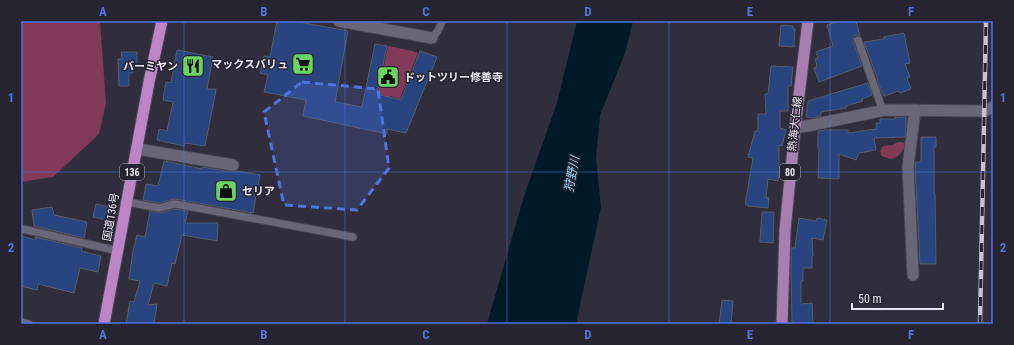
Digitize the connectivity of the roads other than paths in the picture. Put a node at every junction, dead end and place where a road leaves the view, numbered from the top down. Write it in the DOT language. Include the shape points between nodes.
graph roads {
  1 [pos="162,21"];
  2 [pos="339,21"];
  3 [pos="442,21"];
  4 [pos="808,21"];
  5 [pos="432,38"];
  6 [pos="858,40"];
  7 [pos="993,107"];
  8 [pos="915,110"];
  9 [pos="883,111"];
  10 [pos="795,128"];
  11 [pos="136,149"];
  12 [pos="233,165"];
  13 [pos="127,202"];
  14 [pos="23,229"];
  15 [pos="353,237"];
  16 [pos="118,251"];
  17 [pos="913,275"];
  18 [pos="21,322"];
  19 [pos="29,324"];
  20 [pos="104,324"];
  21 [pos="782,324"];
  1 -- 11 [label="highway, 国道136号 / 136"];
  2 -- 5 [label="street"];
  3 -- 5 [label="lane"];
  4 -- 10 [label="main road, 熱海大仁線 / 80"];
  6 -- 9 [label="lane"];
  7 -- 8 [label="street" via="984,111"];
  8 -- 9 [label="street"];
  8 -- 17 [label="street" via="908,167"];
  9 -- 10 [label="street"];
  10 -- 21 [label="main road, 熱海大仁線 / 80" via="785,230"];
  11 -- 12 [label="street"];
  11 -- 13 [label="highway, 国道136号 / 136"];
  13 -- 15 [label="lane" via="159,208 174,204 187,206"];
  13 -- 16 [label="highway, 国道136号 / 136"];
  14 -- 16 [label="lane"];
  16 -- 20 [label="highway, 国道136号 / 136"];
  18 -- 19 [label="lane"];
}
